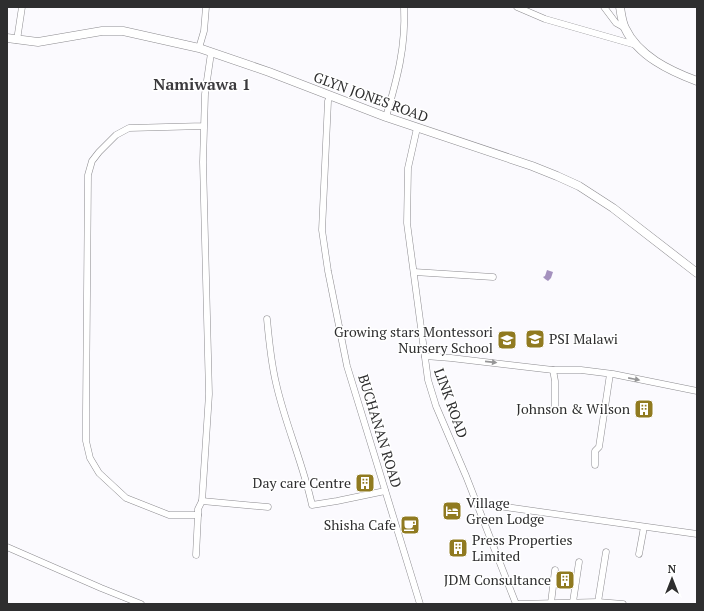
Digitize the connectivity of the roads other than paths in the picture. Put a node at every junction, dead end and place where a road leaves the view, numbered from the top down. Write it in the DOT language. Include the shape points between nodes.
graph roads {
  1 [pos="22,7"];
  2 [pos="206,7"];
  3 [pos="404,7"];
  4 [pos="517,7"];
  5 [pos="604,7"];
  6 [pos="620,7"];
  7 [pos="625,28"];
  8 [pos="7,38"];
  9 [pos="17,40"];
  10 [pos="636,45"];
  11 [pos="199,48"];
  12 [pos="211,53"];
  13 [pos="697,81"];
  14 [pos="330,96"];
  15 [pos="386,117"];
  16 [pos="204,126"];
  17 [pos="417,128"];
  18 [pos="414,272"];
  19 [pos="697,273"];
  20 [pos="493,277"];
  21 [pos="267,319"];
  22 [pos="424,356"];
  23 [pos="553,370"];
  24 [pos="610,374"];
  25 [pos="697,391"];
  26 [pos="555,408"];
  27 [pos="595,465"];
  28 [pos="385,491"];
  29 [pos="202,502"];
  30 [pos="477,503"];
  31 [pos="268,507"];
  32 [pos="198,515"];
  33 [pos="644,527"];
  34 [pos="697,534"];
  35 [pos="7,546"];
  36 [pos="606,552"];
  37 [pos="639,554"];
  38 [pos="196,555"];
  39 [pos="579,562"];
  40 [pos="555,570"];
  41 [pos="573,602"];
  42 [pos="598,602"];
  43 [pos="551,603"];
  44 [pos="141,604"];
  45 [pos="420,604"];
  46 [pos="517,604"];
  47 [pos="621,604"];
  1 -- 9 [label="street"];
  2 -- 11 [label="street" via="204,31"];
  3 -- 15 [label="street" via="404,45"];
  4 -- 10 [label="street" via="545,19"];
  5 -- 7 [label="street" via="616,23"];
  6 -- 7 [label="street"];
  7 -- 10 [label="street"];
  8 -- 9 [label="street, GLYN JONES ROAD"];
  9 -- 11 [label="street, GLYN JONES ROAD" via="38,42 102,30 123,31"];
  10 -- 13 [label="street" via="654,61"];
  11 -- 12 [label="street, GLYN JONES ROAD"];
  12 -- 14 [label="street, GLYN JONES ROAD"];
  12 -- 16 [label="street" via="205,94"];
  14 -- 15 [label="street, GLYN JONES ROAD"];
  14 -- 28 [label="street, BUCHANAN ROAD" via="325,141 322,230 347,366"];
  15 -- 17 [label="street, GLYN JONES ROAD"];
  16 -- 29 [label="street" via="209,394"];
  16 -- 32 [label="street" via="129,128 116,135 99,152 92,161 88,175 86,441 90,458 99,473 126,498 169,515"];
  17 -- 18 [label="street, LINK ROAD" via="408,168 407,192"];
  17 -- 19 [label="street, GLYN JONES ROAD" via="532,166 579,186 626,217"];
  18 -- 20 [label="street"];
  18 -- 22 [label="street, LINK ROAD"];
  21 -- 28 [label="street" via="276,383 312,504"];
  22 -- 23 [label="street, one-way"];
  22 -- 30 [label="street, LINK ROAD" via="436,406"];
  23 -- 24 [label="street"];
  23 -- 26 [label="street"];
  24 -- 25 [label="street, one-way"];
  24 -- 27 [label="street" via="599,447 595,451"];
  28 -- 45 [label="street, BUCHANAN ROAD"];
  29 -- 31 [label="street"];
  29 -- 32 [label="street"];
  30 -- 33 [label="street"];
  30 -- 46 [label="street, LINK ROAD"];
  32 -- 38 [label="street"];
  33 -- 34 [label="street"];
  33 -- 37 [label="street"];
  35 -- 44 [label="street"];
  36 -- 42 [label="street"];
  39 -- 41 [label="street"];
  40 -- 43 [label="street"];
  41 -- 42 [label="street"];
  41 -- 43 [label="street"];
  42 -- 47 [label="street"];
  43 -- 46 [label="street"];
}
